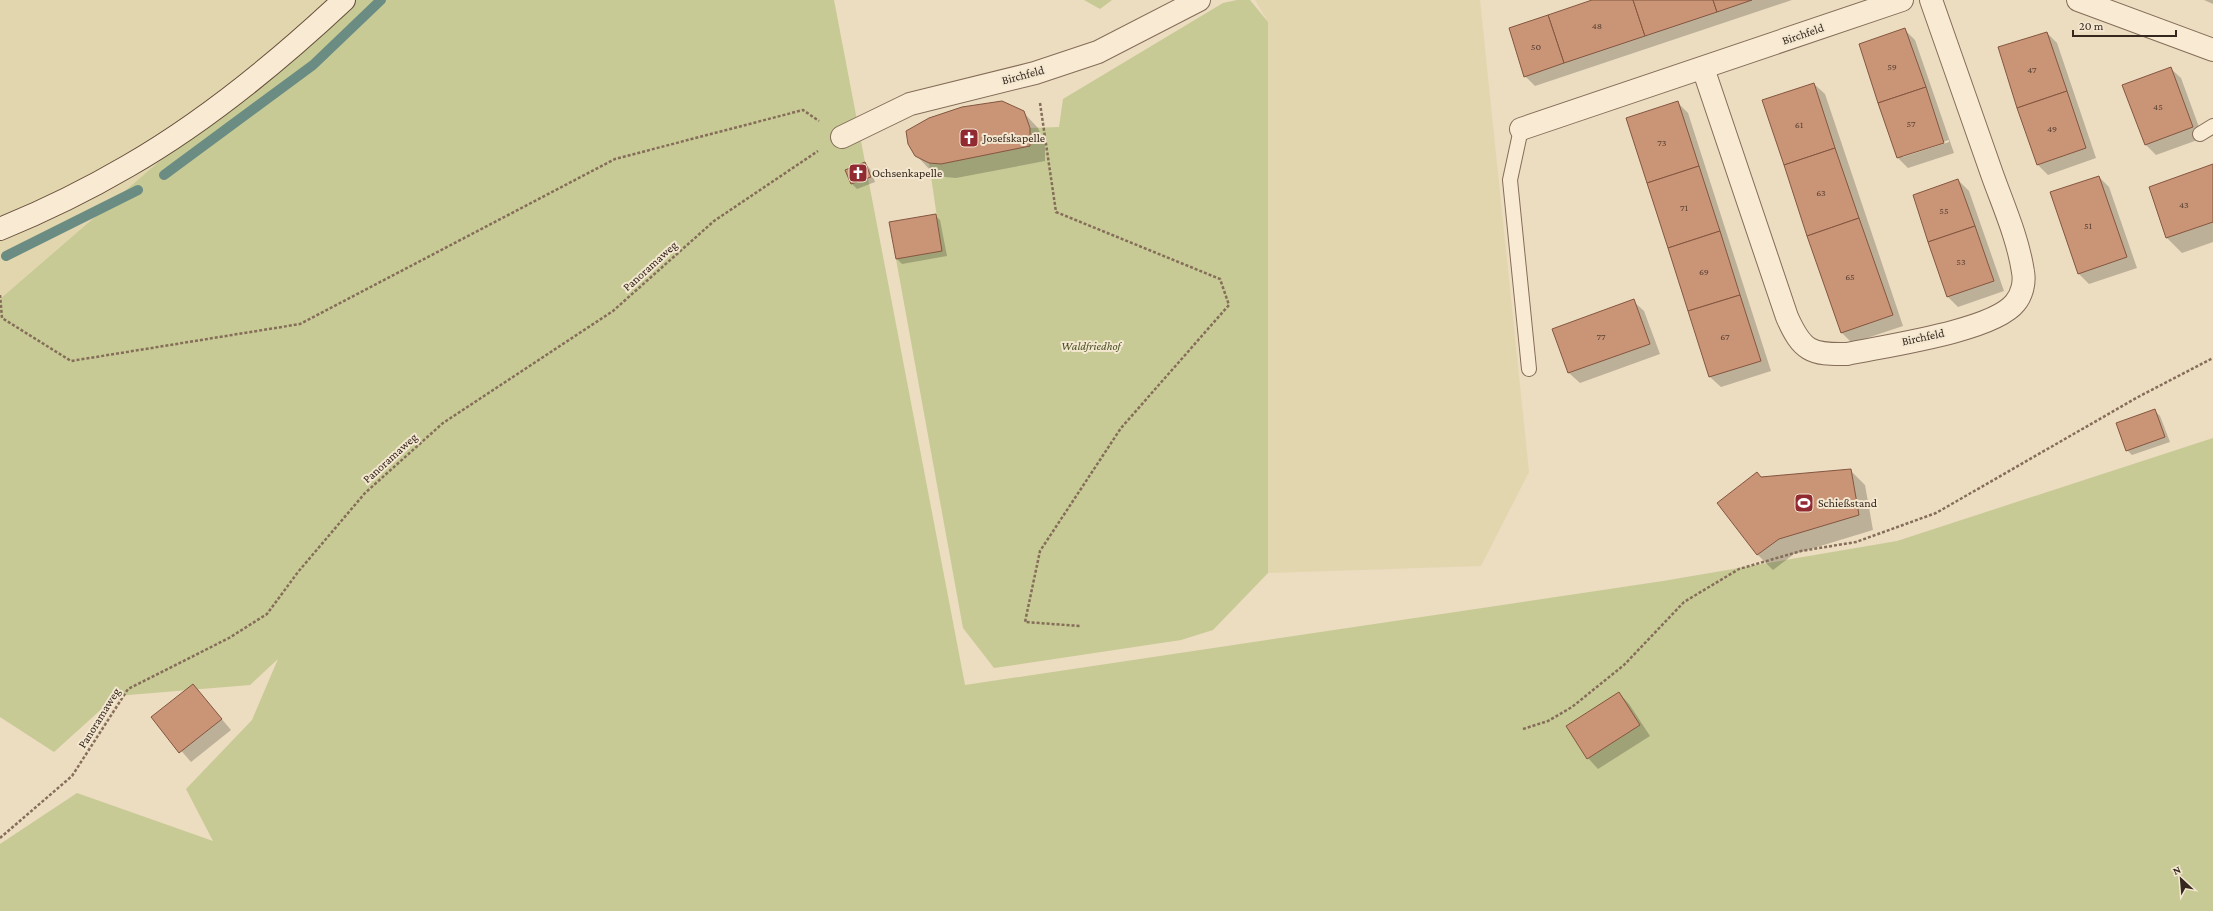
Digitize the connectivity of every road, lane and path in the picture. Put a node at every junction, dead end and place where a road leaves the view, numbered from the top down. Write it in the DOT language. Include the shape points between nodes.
graph roads {
  1 [pos="344,0"];
  2 [pos="1199,0"];
  3 [pos="1902,0"];
  4 [pos="1931,0"];
  5 [pos="2078,0"];
  6 [pos="2213,50"];
  7 [pos="1704,68"];
  8 [pos="1035,72"];
  9 [pos="2213,126"];
  10 [pos="1521,129"];
  11 [pos="2200,134"];
  12 [pos="842,137"];
  13 [pos="0,229"];
  14 [pos="0,294"];
  15 [pos="2213,358"];
  16 [pos="1529,369"];
  17 [pos="1080,626"];
  18 [pos="1523,729"];
  19 [pos="0,838"];
  1 -- 13 [label="street" via="278,59 181,132 129,166 75,195"];
  2 -- 8 [label="street, Birchfeld" via="1098,52"];
  3 -- 7 [label="street, Birchfeld"];
  4 -- 7 [label="street, Birchfeld" via="2020,254 2023,273 2022,290 2016,303 2005,312 1979,325 1847,354 1827,355 1813,352 1802,344 1793,332 1787,317"];
  5 -- 6 [label="street"];
  7 -- 10 [label="street, Birchfeld"];
  8 -- 12 [label="street, Birchfeld" via="910,104"];
  8 -- 17 [label="path" via="1056,212 1220,279 1229,305 1121,428 1040,551 1025,622"];
  9 -- 11 [label="lane"];
  10 -- 16 [label="lane" via="1510,180"];
  12 -- 14 [label="path" via="803,110 615,159 300,324 71,361 2,318"];
  12 -- 19 [label="path, Panoramaweg" via="714,221 613,311 443,423 365,493 266,614 229,638 128,689 72,776"];
  15 -- 18 [label="path" via="2138,397 1936,513 1856,542 1801,551 1739,569 1684,602 1624,665 1572,708"];
}
